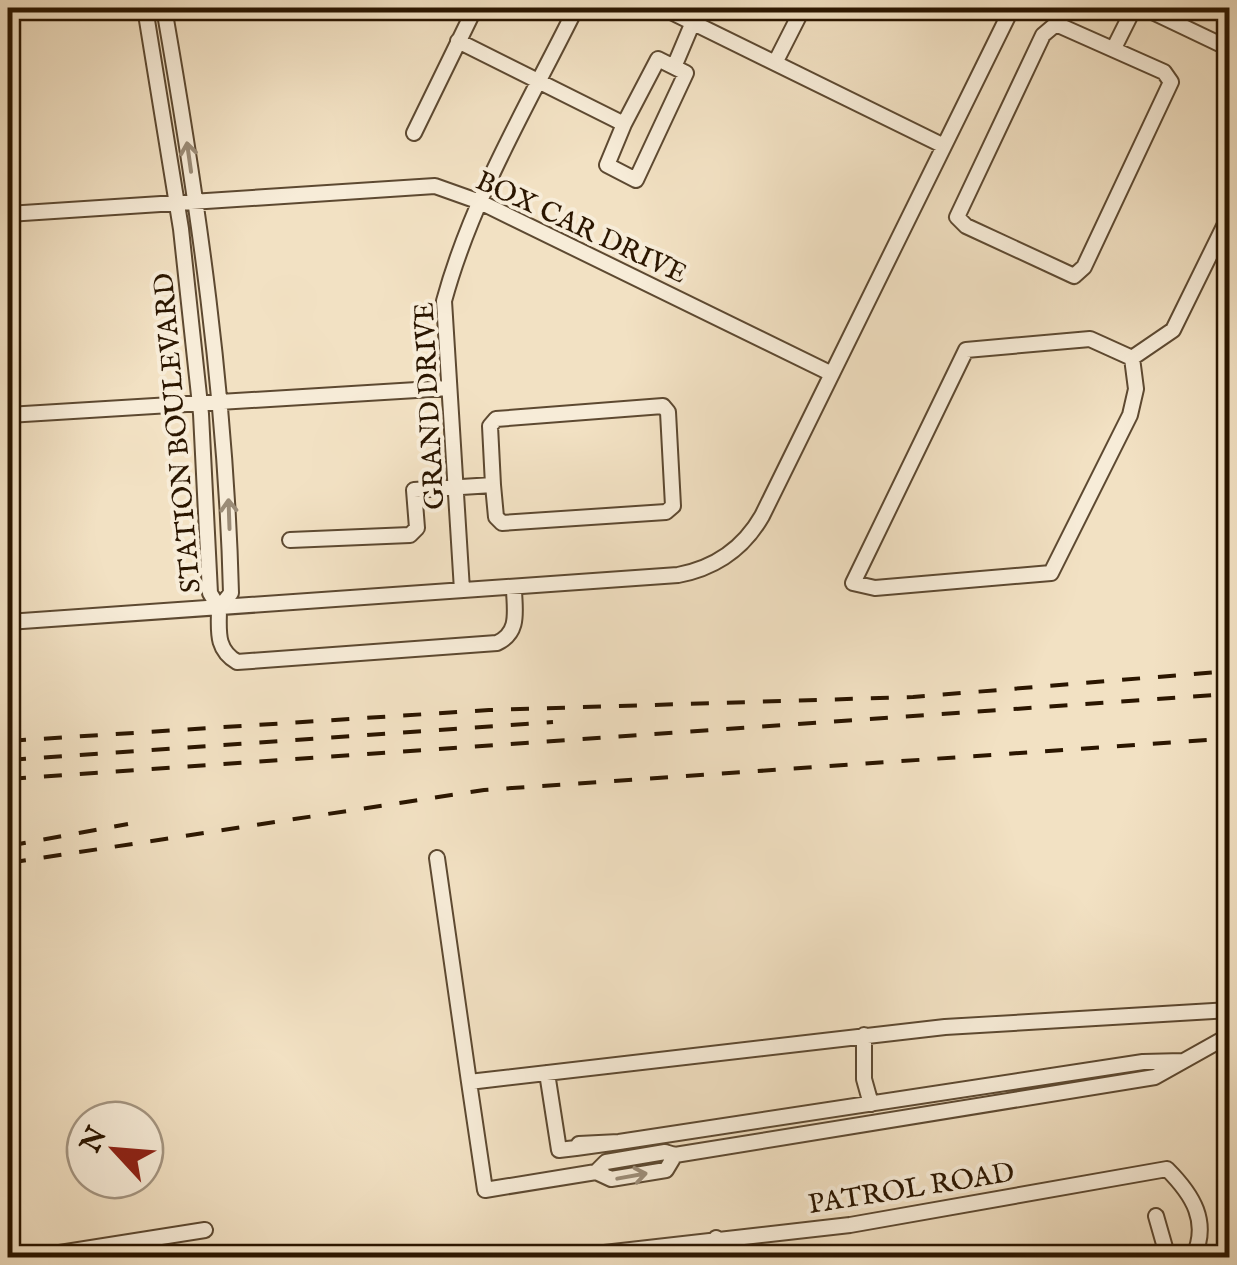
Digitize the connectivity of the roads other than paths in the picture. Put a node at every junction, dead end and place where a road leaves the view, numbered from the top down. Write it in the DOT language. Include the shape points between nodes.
graph roads {
  1 [pos="145,8"];
  2 [pos="164,8"];
  3 [pos="475,8"];
  4 [pos="576,8"];
  5 [pos="663,8"];
  6 [pos="802,8"];
  7 [pos="1012,8"];
  8 [pos="1134,8"];
  9 [pos="1144,8"];
  10 [pos="692,22"];
  11 [pos="458,41"];
  12 [pos="1114,48"];
  13 [pos="1230,49"];
  14 [pos="775,63"];
  15 [pos="674,67"];
  16 [pos="540,81"];
  17 [pos="624,124"];
  18 [pos="414,133"];
  19 [pos="944,146"];
  20 [pos="480,202"];
  21 [pos="196,203"];
  22 [pos="177,204"];
  23 [pos="8,214"];
  24 [pos="1230,214"];
  25 [pos="1132,358"];
  26 [pos="832,374"];
  27 [pos="450,388"];
  28 [pos="221,402"];
  29 [pos="200,404"];
  30 [pos="8,415"];
  31 [pos="493,485"];
  32 [pos="456,488"];
  33 [pos="290,540"];
  34 [pos="514,586"];
  35 [pos="462,590"];
  36 [pos="219,608"];
  37 [pos="8,622"];
  38 [pos="437,858"];
  39 [pos="1230,1010"];
  40 [pos="1230,1034"];
  41 [pos="864,1035"];
  42 [pos="1184,1061"];
  43 [pos="547,1073"];
  44 [pos="469,1082"];
  45 [pos="871,1102"];
  46 [pos="1156,1216"];
  47 [pos="205,1230"];
  48 [pos="716,1238"];
  49 [pos="646,1252"];
  50 [pos="28,1258"];
  51 [pos="560,1258"];
  52 [pos="721,1258"];
  53 [pos="1168,1258"];
  54 [pos="1192,1258"];
  1 -- 22 [label="street, STATION BOULEVARD"];
  21 -- 2 [label="street, STATION BOULEVARD, one-way"];
  3 -- 11 [label="street"];
  4 -- 16 [label="street, GRAND DRIVE"];
  5 -- 10 [label="street"];
  6 -- 14 [label="street"];
  7 -- 19 [label="street"];
  8 -- 12 [label="street"];
  9 -- 13 [label="street"];
  10 -- 14 [label="street"];
  10 -- 15 [label="street"];
  11 -- 16 [label="street"];
  11 -- 18 [label="street"];
  12 -- 12 [label="street" via="1063,25 1046,28 957,209 960,222 1067,275 1080,274 1171,88 1164,72"];
  14 -- 19 [label="street"];
  15 -- 17 [label="street" via="658,59"];
  15 -- 17 [label="street" via="686,73 636,180 607,165"];
  16 -- 17 [label="street"];
  16 -- 20 [label="street, GRAND DRIVE"];
  19 -- 26 [label="street"];
  20 -- 21 [label="street, BOX CAR DRIVE" via="435,186"];
  20 -- 26 [label="street, BOX CAR DRIVE"];
  20 -- 27 [label="street, GRAND DRIVE" via="444,301"];
  21 -- 22 [label="street, BOX CAR DRIVE"];
  21 -- 28 [label="street, STATION BOULEVARD"];
  22 -- 23 [label="street, BOX CAR DRIVE"];
  22 -- 29 [label="street, STATION BOULEVARD"];
  24 -- 25 [label="street" via="1173,330"];
  25 -- 25 [label="street" via="1090,339 966,350 853,583 876,588 1051,573 1130,416 1136,388"];
  26 -- 34 [label="street" via="762,516 728,556 678,575"];
  27 -- 28 [label="street"];
  27 -- 32 [label="street, GRAND DRIVE"];
  28 -- 29 [label="street"];
  36 -- 28 [label="street, STATION BOULEVARD, one-way" via="231,593"];
  29 -- 30 [label="street"];
  29 -- 36 [label="street, STATION BOULEVARD" via="210,593"];
  31 -- 31 [label="street" via="502,523 666,512 673,506 668,412 663,406 496,418 490,426"];
  31 -- 32 [label="street"];
  32 -- 33 [label="street" via="414,490 417,528 410,535"];
  32 -- 35 [label="street, GRAND DRIVE"];
  34 -- 35 [label="street"];
  34 -- 36 [label="street" via="515,626 497,644 237,662 220,646"];
  35 -- 36 [label="street"];
  36 -- 37 [label="street"];
  38 -- 44 [label="street"];
  39 -- 41 [label="street"];
  40 -- 42 [label="street"];
  41 -- 43 [label="street"];
  41 -- 45 [label="street"];
  42 -- 44 [label="street" via="1155,1078 665,1152 606,1162 596,1172 485,1190"];
  42 -- 45 [label="street"];
  43 -- 44 [label="street"];
  43 -- 45 [label="street" via="559,1150"];
  46 -- 53 [label="street"];
  47 -- 50 [label="street"];
  48 -- 49 [label="street, PATROL ROAD"];
  48 -- 52 [label="street"];
  48 -- 54 [label="street, PATROL ROAD" via="850,1225 1167,1169 1194,1196 1202,1238"];
  49 -- 51 [label="street, PATROL ROAD"];
}
